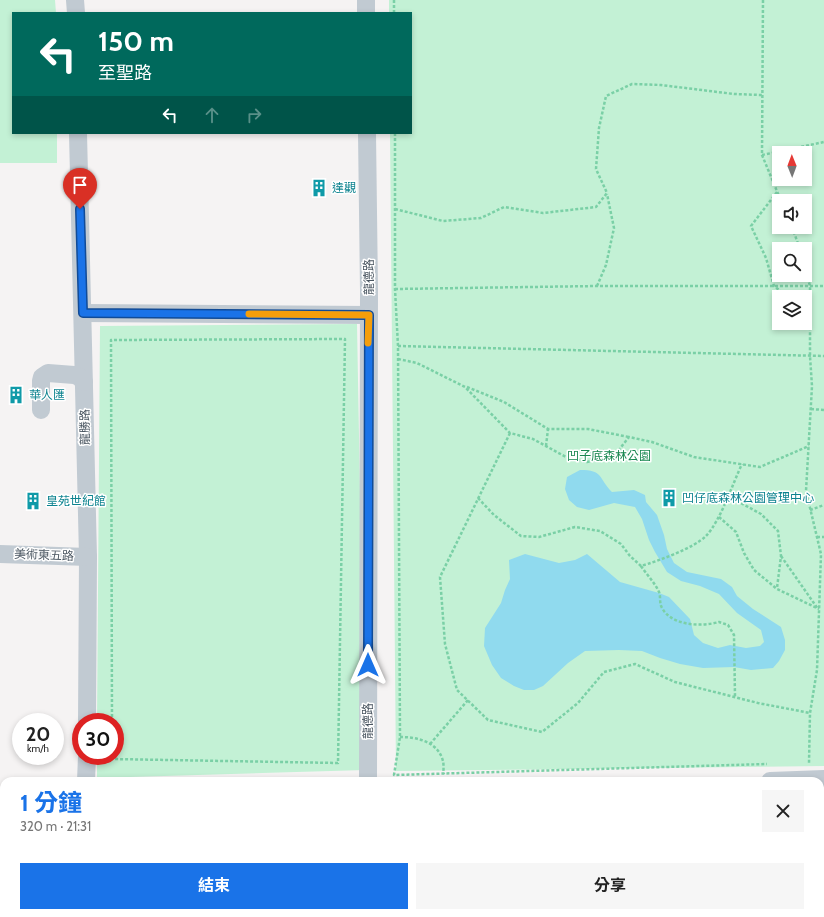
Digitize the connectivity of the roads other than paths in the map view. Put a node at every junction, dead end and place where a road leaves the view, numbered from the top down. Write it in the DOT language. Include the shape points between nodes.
graph roads {
  1 [pos="75,0"];
  2 [pos="366,0"];
  3 [pos="76,12"];
  4 [pos="366,12"];
  5 [pos="78,134"];
  6 [pos="368,134"];
  7 [pos="83,313"];
  8 [pos="369,315"];
  9 [pos="84,382"];
  10 [pos="41,410"];
  11 [pos="0,554"];
  12 [pos="88,557"];
  13 [pos="87,713"];
  14 [pos="87,765"];
  15 [pos="770,772"];
  16 [pos="86,777"];
  17 [pos="368,777"];
  18 [pos="809,777"];
  1 -- 3 [label="street"];
  2 -- 4 [label="street"];
  5 -- 7 [label="street, 龍勝路"];
  6 -- 8 [label="street, 龍德路"];
  7 -- 8 [label="street"];
  7 -- 9 [label="street, 龍勝路"];
  8 -- 17 [label="street, 龍德路"];
  9 -- 10 [label="street" via="79,376 48,373 41,381"];
  9 -- 12 [label="street, 龍勝路"];
  11 -- 12 [label="street, 美術東五路"];
  12 -- 13 [label="street, 龍勝路"];
  14 -- 16 [label="street"];
  15 -- 18 [label="street"];
}
